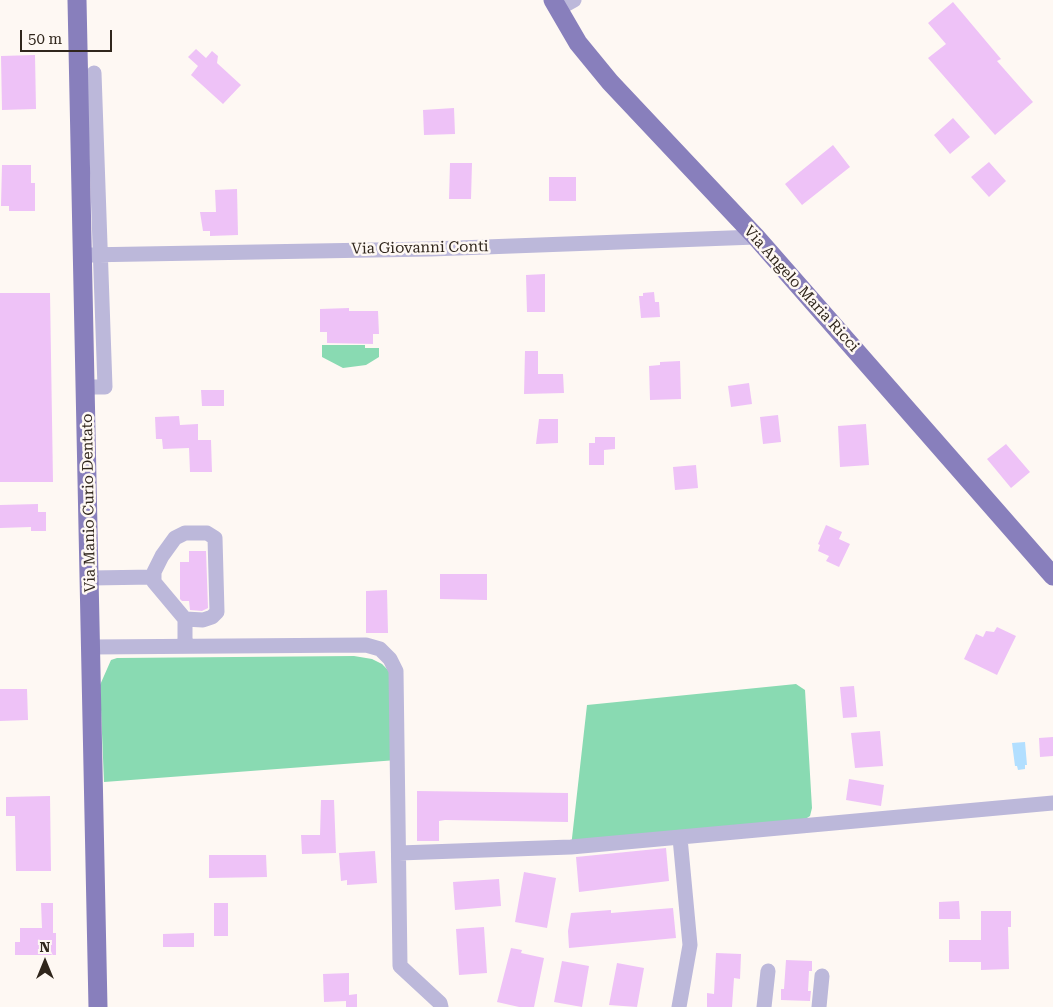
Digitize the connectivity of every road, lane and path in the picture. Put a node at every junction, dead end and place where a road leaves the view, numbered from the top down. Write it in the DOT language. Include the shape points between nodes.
graph roads {
  1 [pos="77,0"];
  2 [pos="574,0"];
  3 [pos="555,5"];
  4 [pos="94,73"];
  5 [pos="756,237"];
  6 [pos="92,255"];
  7 [pos="1053,576"];
  8 [pos="154,577"];
  9 [pos="91,578"];
  10 [pos="184,619"];
  11 [pos="184,646"];
  12 [pos="92,647"];
  13 [pos="1053,803"];
  14 [pos="680,838"];
  15 [pos="399,853"];
  16 [pos="768,970"];
  17 [pos="822,976"];
  18 [pos="98,1007"];
  19 [pos="441,1007"];
  20 [pos="679,1007"];
  21 [pos="764,1007"];
  22 [pos="819,1007"];
  1 -- 6 [label="main road, Via Manio Curio Dentato"];
  2 -- 3 [label="street"];
  3 -- 5 [label="main road, Via Angelo Maria Ricci" via="578,42 610,82"];
  4 -- 6 [label="street"];
  5 -- 6 [label="street, Via Giovanni Conti"];
  5 -- 7 [label="main road, Via Angelo Maria Ricci"];
  6 -- 9 [label="main road, Via Manio Curio Dentato" via="86,387"];
  8 -- 9 [label="street"];
  8 -- 10 [label="street" via="168,602"];
  8 -- 10 [label="street" via="162,556 175,538 194,532 207,533 215,538 217,612 203,620"];
  9 -- 12 [label="main road, Via Manio Curio Dentato"];
  10 -- 11 [label="street"];
  11 -- 12 [label="street"];
  11 -- 15 [label="street" via="366,645 380,649 396,670"];
  12 -- 18 [label="main road, Via Manio Curio Dentato"];
  13 -- 14 [label="street"];
  14 -- 15 [label="street" via="570,847"];
  14 -- 20 [label="street" via="690,945"];
  15 -- 19 [label="street" via="400,966"];
  16 -- 21 [label="street"];
  17 -- 22 [label="street"];
}
